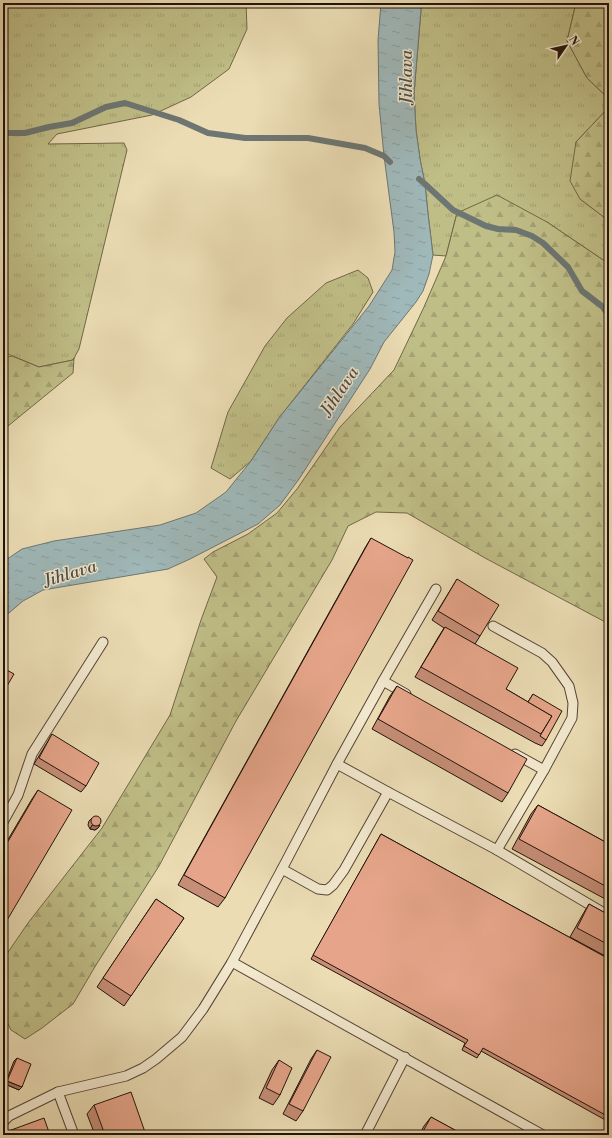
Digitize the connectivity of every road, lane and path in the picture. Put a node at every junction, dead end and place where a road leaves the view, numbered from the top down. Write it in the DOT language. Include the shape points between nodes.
graph roads {
  1 [pos="436,588"];
  2 [pos="493,626"];
  3 [pos="103,642"];
  4 [pos="383,681"];
  5 [pos="411,696"];
  6 [pos="509,750"];
  7 [pos="337,764"];
  8 [pos="544,770"];
  9 [pos="388,792"];
  10 [pos="3,822"];
  11 [pos="497,850"];
  12 [pos="282,869"];
  13 [pos="609,916"];
  14 [pos="232,962"];
  15 [pos="405,1058"];
  16 [pos="58,1092"];
  17 [pos="3,1122"];
  18 [pos="74,1135"];
  19 [pos="365,1135"];
  20 [pos="543,1135"];
  1 -- 4 [label="lane"];
  2 -- 8 [label="lane" via="542,654 552,662 569,686 573,703 572,718"];
  3 -- 10 [label="lane" via="32,754 18,795"];
  4 -- 5 [label="lane"];
  4 -- 7 [label="lane"];
  6 -- 8 [label="lane"];
  7 -- 9 [label="lane"];
  7 -- 12 [label="lane"];
  8 -- 11 [label="lane"];
  9 -- 11 [label="lane"];
  9 -- 12 [label="lane" via="344,870 327,890 318,889"];
  11 -- 13 [label="lane"];
  12 -- 14 [label="lane"];
  14 -- 15 [label="lane"];
  14 -- 16 [label="lane" via="182,1037 156,1059 126,1076"];
  15 -- 19 [label="lane"];
  15 -- 20 [label="lane"];
  16 -- 17 [label="lane" via="9,1116"];
  16 -- 18 [label="lane"];
}
